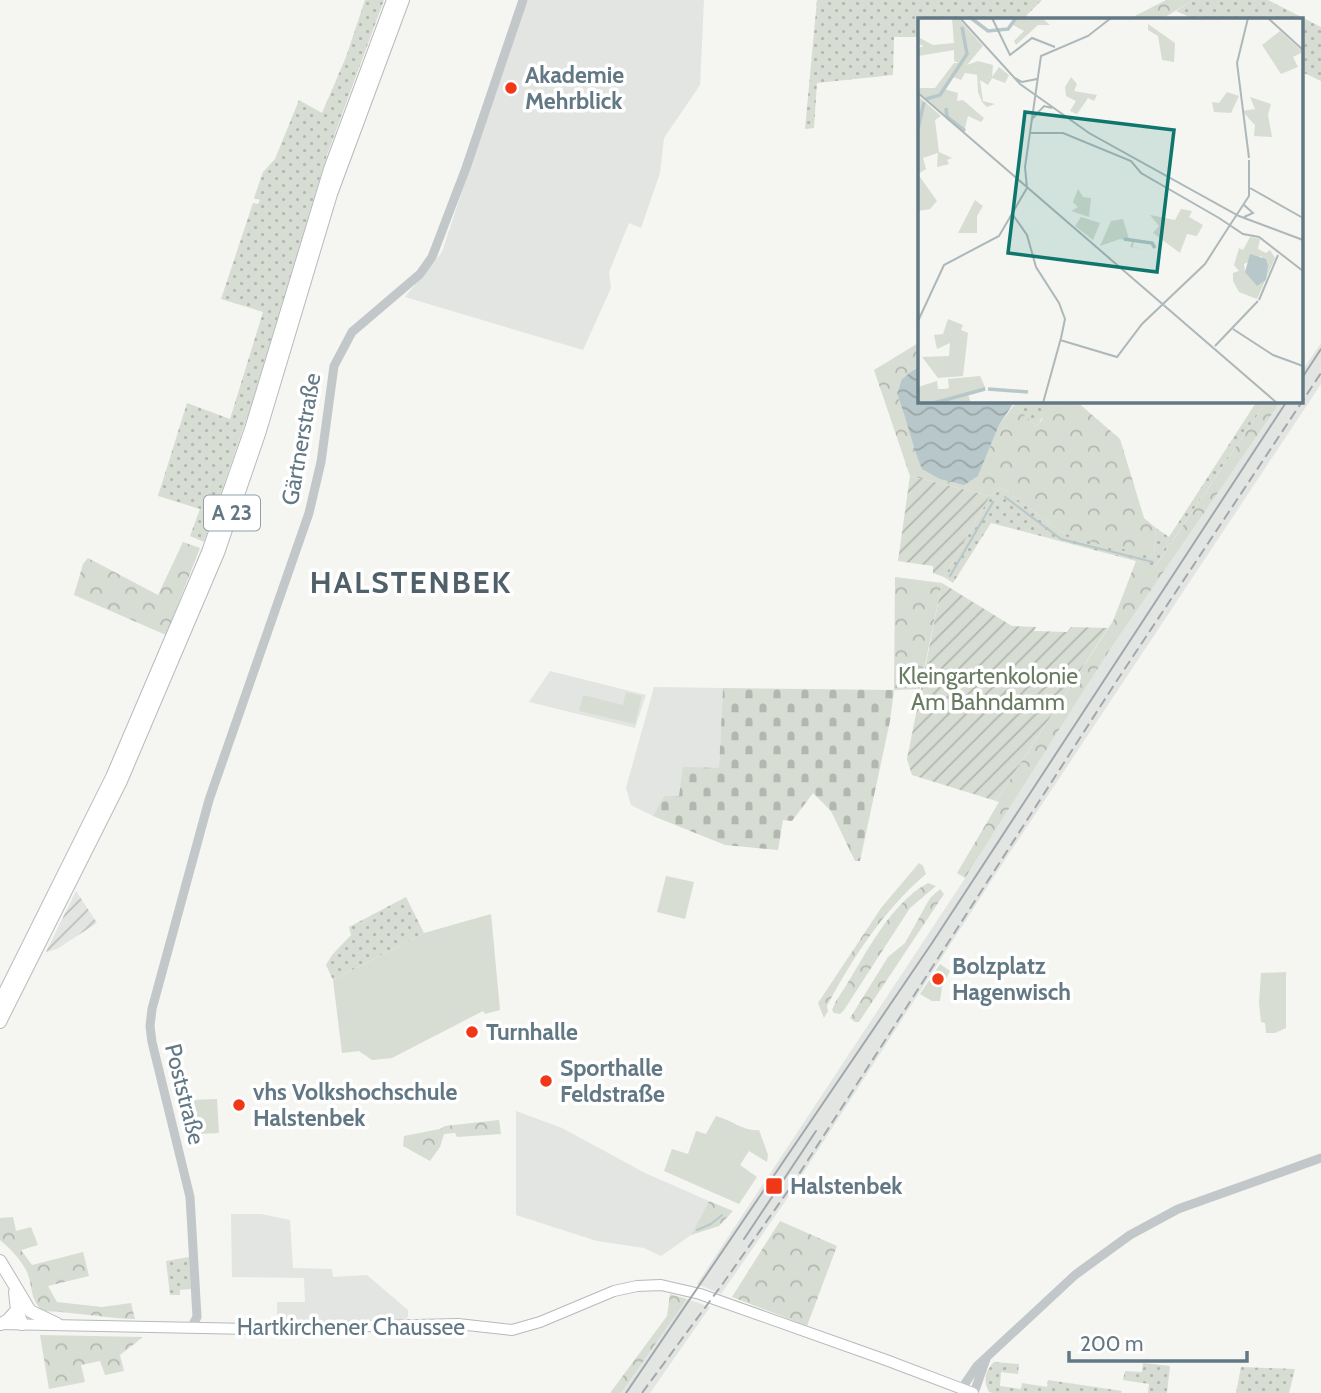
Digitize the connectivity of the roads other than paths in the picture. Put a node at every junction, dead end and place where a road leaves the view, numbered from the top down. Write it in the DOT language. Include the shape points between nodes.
graph roads {
  1 [pos="393,0"];
  2 [pos="403,0"];
  3 [pos="523,0"];
  4 [pos="154,1001"];
  5 [pos="0,1002"];
  6 [pos="0,1022"];
  7 [pos="1321,1158"];
  8 [pos="0,1261"];
  9 [pos="21,1308"];
  10 [pos="0,1324"];
  11 [pos="22,1324"];
  12 [pos="57,1324"];
  13 [pos="191,1328"];
  14 [pos="970,1391"];
  1 -- 5 [label="highway, A 23" via="317,207 251,429 208,552 112,777"];
  2 -- 6 [label="highway, A 23" via="331,194 218,553 121,781"];
  3 -- 4 [label="street, Gärtnerstraße" via="432,257 420,274 352,332 334,366 309,513 210,799"];
  4 -- 13 [label="street, Poststraße" via="152,1042 190,1197 197,1314"];
  7 -- 14 [label="street" via="1178,1209 1114,1245 1075,1275 969,1375"];
  8 -- 9 [label="highway"];
  9 -- 10 [label="highway"];
  9 -- 11 [label="highway"];
  9 -- 12 [label="highway"];
  10 -- 11 [label="main road, Hartkirchener Chaussee"];
  11 -- 12 [label="main road, Hartkirchener Chaussee"];
  12 -- 13 [label="main road, Hartkirchener Chaussee"];
  13 -- 14 [label="main road, Hartkirchener Chaussee" via="430,1324 512,1330 626,1288 661,1285"];
}
